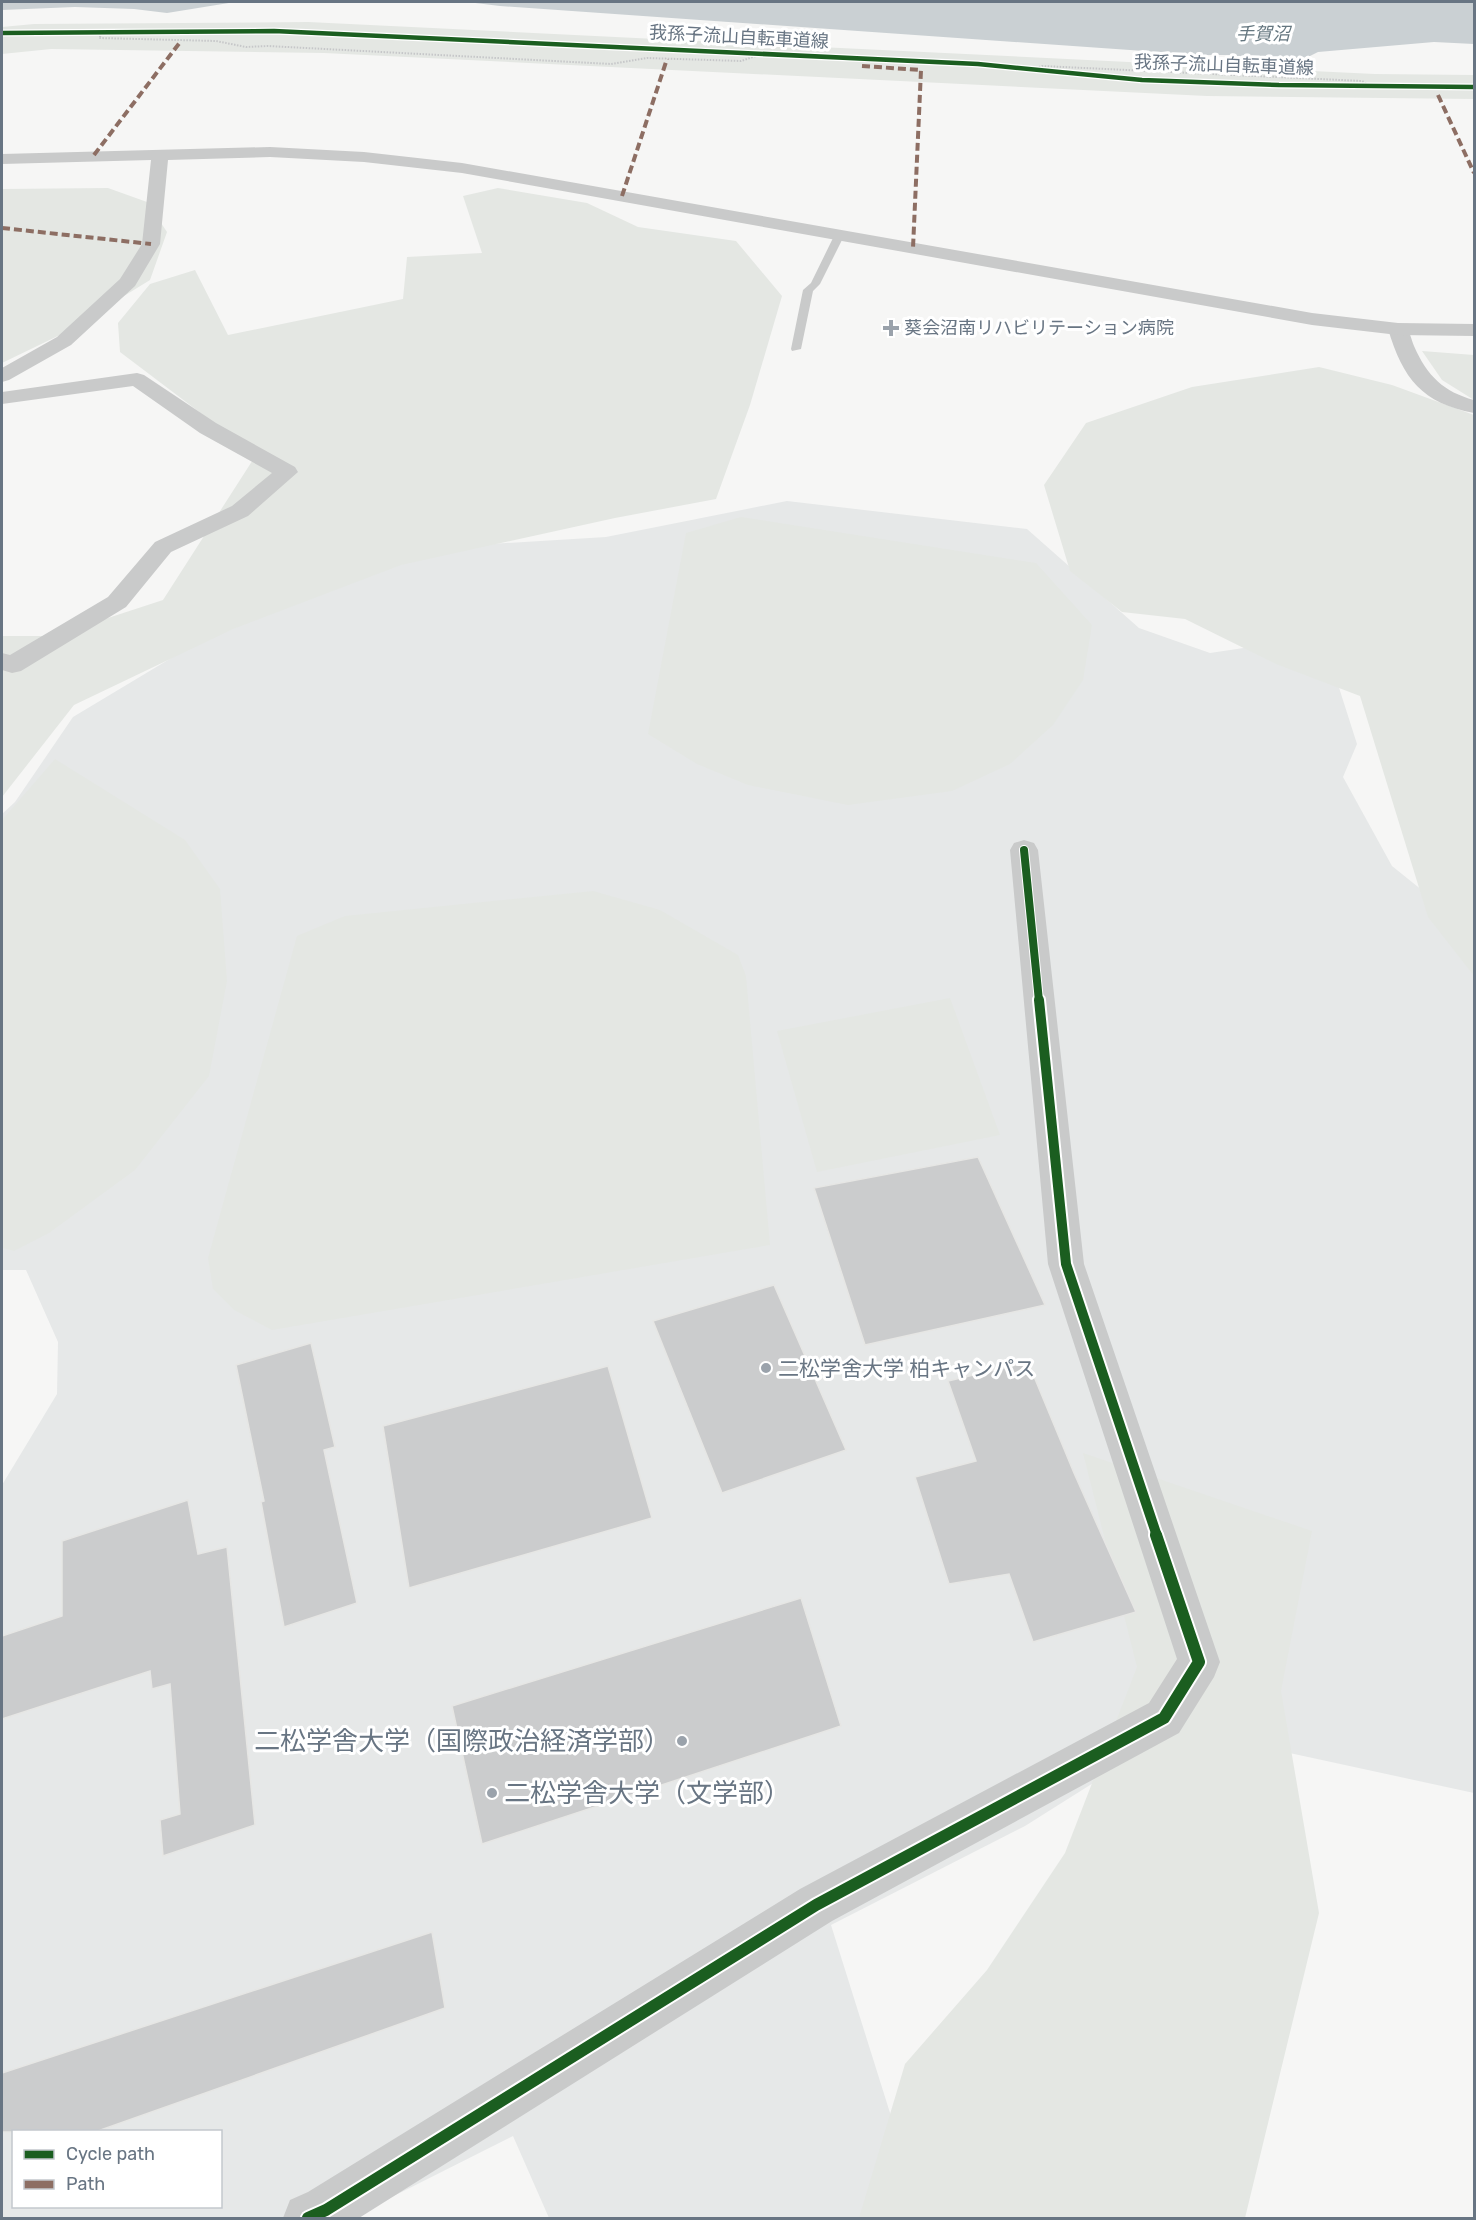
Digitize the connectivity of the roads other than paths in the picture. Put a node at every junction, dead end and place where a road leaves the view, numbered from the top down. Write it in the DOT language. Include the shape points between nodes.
graph roads {
  1 [pos="160,154"];
  2 [pos="2,159"];
  3 [pos="839,236"];
  4 [pos="1398,329"];
  5 [pos="1474,330"];
  6 [pos="796,349"];
  7 [pos="2,376"];
  8 [pos="2,398"];
  9 [pos="1474,407"];
  10 [pos="2,661"];
  11 [pos="1024,850"];
  12 [pos="308,2218"];
  1 -- 2 [label="street"];
  1 -- 3 [label="street" via="270,152 462,168"];
  1 -- 7 [label="street" via="151,244 128,282 64,341"];
  3 -- 4 [label="street" via="1312,319"];
  3 -- 6 [label="lane" via="815,284 808,290"];
  4 -- 5 [label="street"];
  4 -- 9 [label="street" via="1421,376 1437,393"];
  8 -- 10 [label="street" via="137,379 208,428 287,472 240,511 163,548 117,602 12,665"];
  11 -- 12 [label="street" via="1066,1264 1199,1662 1164,1718 816,1905"];
}
